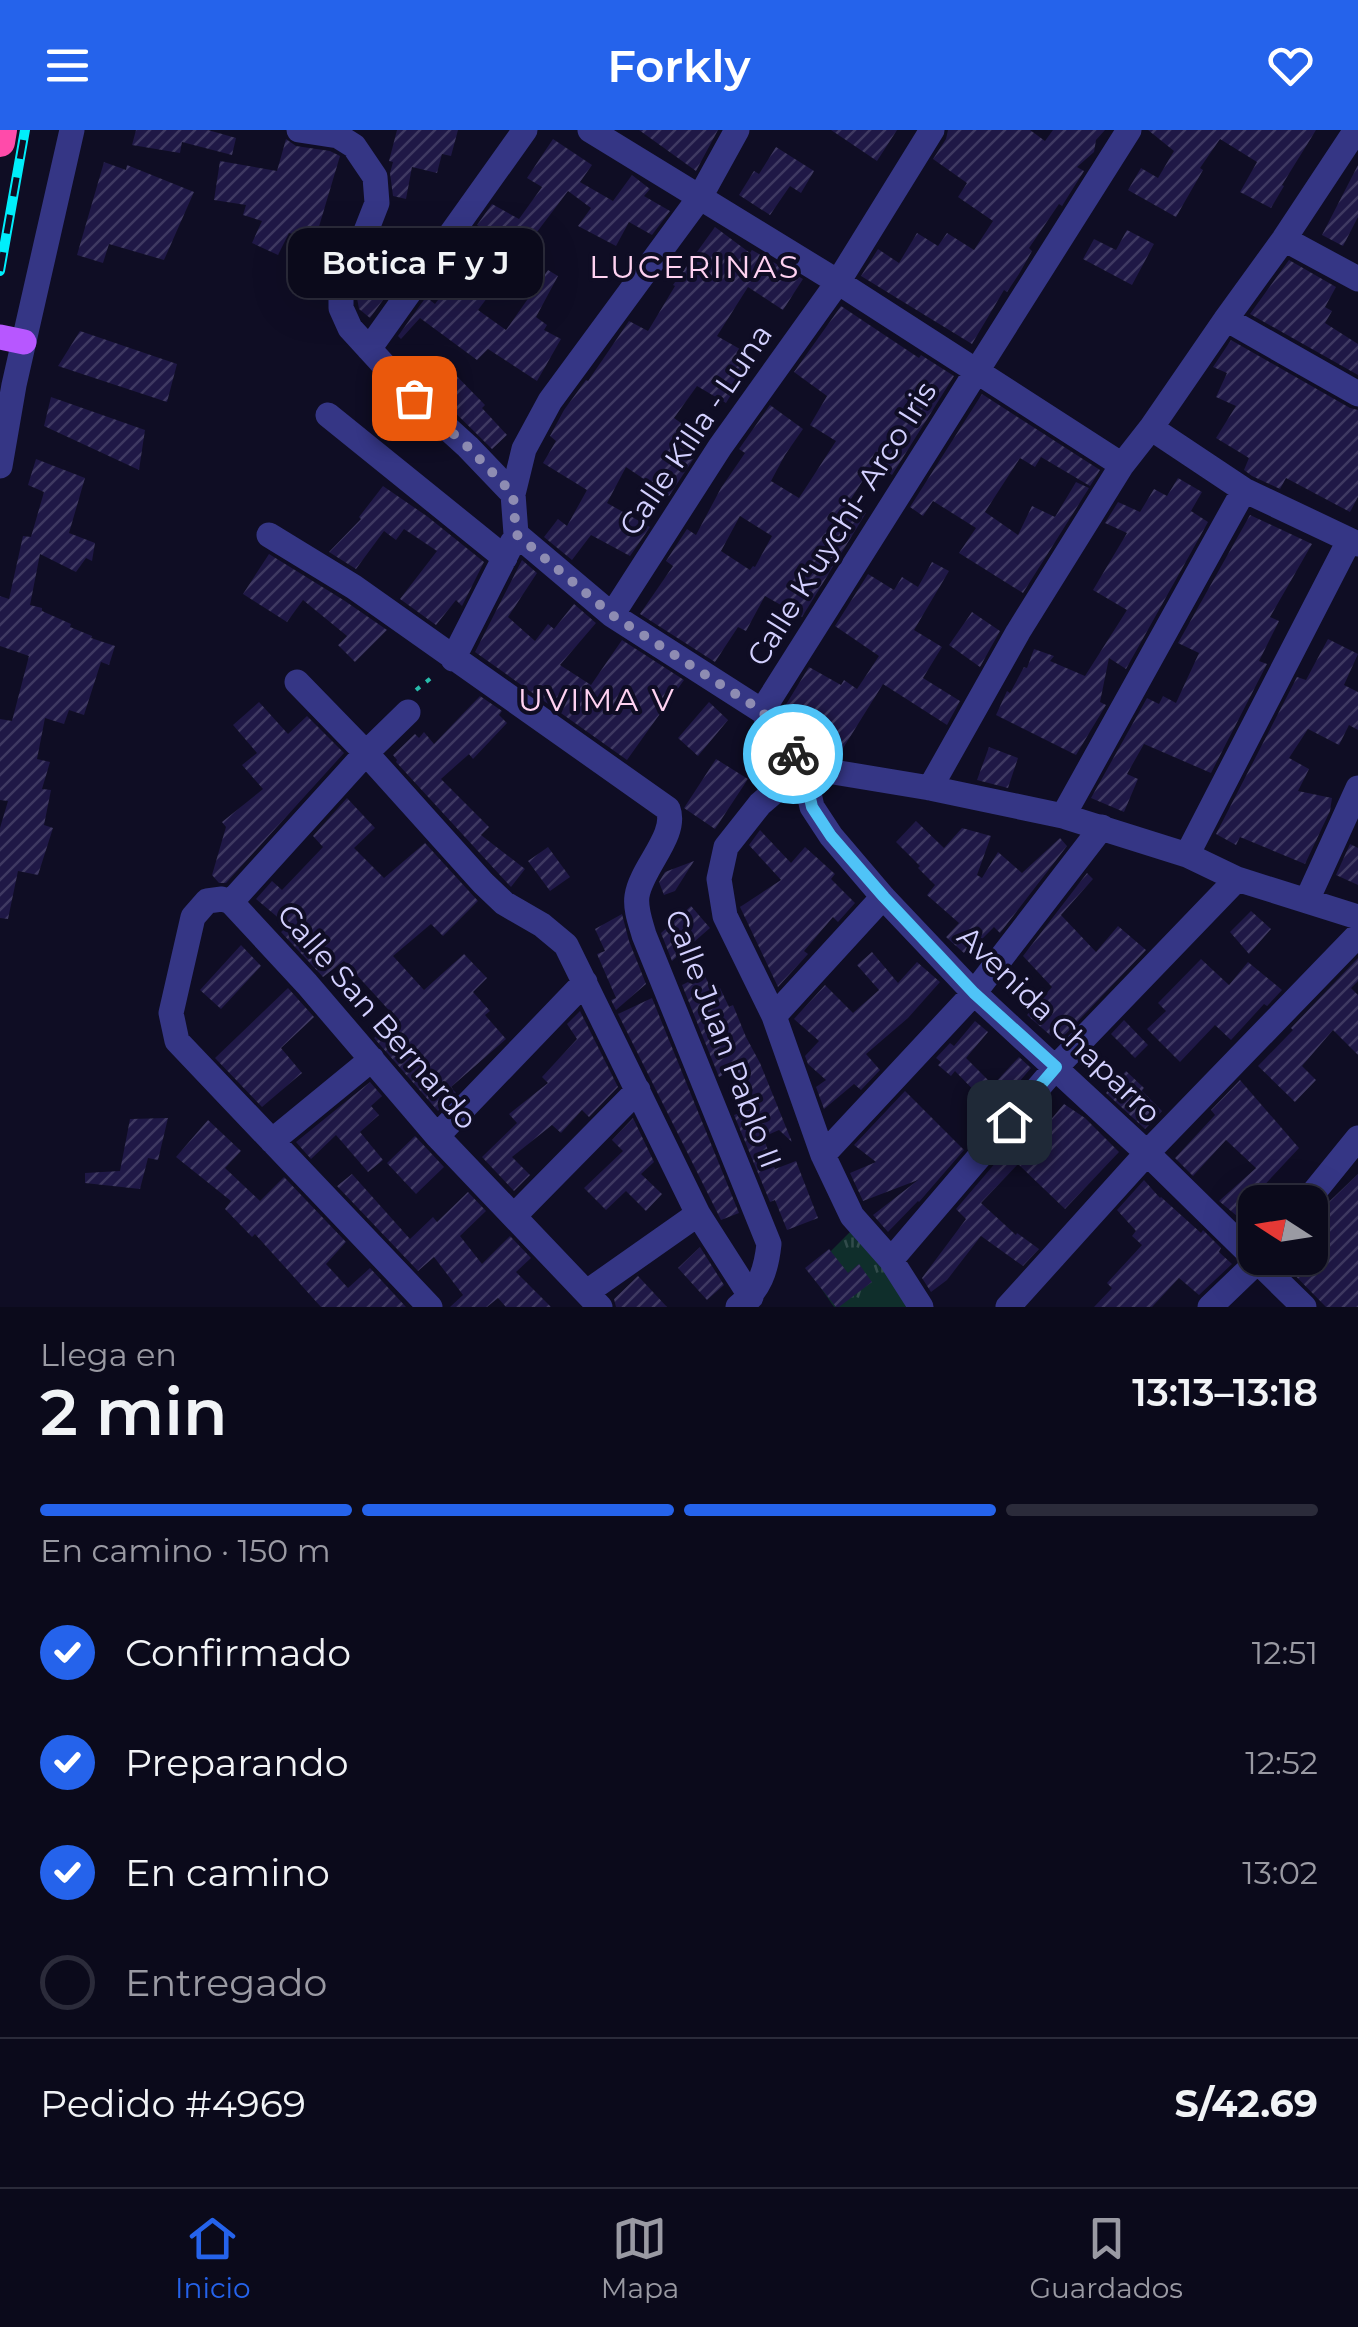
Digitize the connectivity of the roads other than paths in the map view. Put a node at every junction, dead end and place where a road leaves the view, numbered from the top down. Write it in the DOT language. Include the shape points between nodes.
graph roads {
  1 [pos="2,130"];
  2 [pos="72,130"];
  3 [pos="299,130"];
  4 [pos="524,130"];
  5 [pos="590,130"];
  6 [pos="737,130"];
  7 [pos="932,130"];
  8 [pos="1129,130"];
  9 [pos="1356,130"];
  10 [pos="0,142"];
  11 [pos="700,197"];
  12 [pos="1284,239"];
  13 [pos="1358,279"];
  14 [pos="838,282"];
  15 [pos="1226,319"];
  16 [pos="12,339"];
  17 [pos="369,349"];
  18 [pos="978,371"];
  19 [pos="1358,394"];
  20 [pos="328,415"];
  21 [pos="1151,428"];
  22 [pos="0,466"];
  23 [pos="1122,466"];
  24 [pos="1244,490"];
  25 [pos="513,494"];
  26 [pos="516,534"];
  27 [pos="268,535"];
  28 [pos="1354,542"];
  29 [pos="505,558"];
  30 [pos="612,615"];
  31 [pos="453,659"];
  32 [pos="297,682"];
  33 [pos="762,711"];
  34 [pos="408,712"];
  35 [pos="366,753"];
  36 [pos="803,767"];
  37 [pos="930,788"];
  38 [pos="1358,788"];
  39 [pos="1063,816"];
  40 [pos="1102,827"];
  41 [pos="1187,855"];
  42 [pos="1237,879"];
  43 [pos="884,897"];
  44 [pos="1307,900"];
  45 [pos="231,902"];
  46 [pos="1358,917"];
  47 [pos="1358,935"];
  48 [pos="586,982"];
  49 [pos="974,993"];
  50 [pos="774,1016"];
  51 [pos="372,1059"];
  52 [pos="1056,1067"];
  53 [pos="638,1090"];
  54 [pos="437,1136"];
  55 [pos="1358,1138"];
  56 [pos="272,1141"];
  57 [pos="1147,1154"];
  58 [pos="824,1155"];
  59 [pos="1320,1185"];
  60 [pos="698,1214"];
  61 [pos="514,1216"];
  62 [pos="1238,1239"];
  63 [pos="891,1260"];
  64 [pos="1244,1275"];
  65 [pos="1274,1275"];
  66 [pos="593,1299"];
  67 [pos="744,1302"];
  68 [pos="430,1307"];
  69 [pos="921,1307"];
  70 [pos="1008,1307"];
  71 [pos="1210,1307"];
  72 [pos="1304,1307"];
  1 -- 10 [label="highway"];
  2 -- 16 [label="street"];
  3 -- 17 [label="street" via="338,136 376,177 377,203 341,295 350,328"];
  4 -- 17 [label="street"];
  5 -- 11 [label="street"];
  6 -- 11 [label="street"];
  7 -- 14 [label="street, Calle Killa - Luna"];
  8 -- 18 [label="street, Calle K'uychi- Arco Iris"];
  9 -- 12 [label="street"];
  11 -- 14 [label="street"];
  11 -- 25 [label="street" via="550,401 524,449"];
  12 -- 13 [label="street"];
  12 -- 15 [label="street"];
  14 -- 18 [label="street"];
  14 -- 30 [label="street, Calle Killa - Luna"];
  15 -- 19 [label="street"];
  15 -- 21 [label="street"];
  16 -- 22 [label="street" via="14,385"];
  17 -- 25 [label="street"];
  18 -- 23 [label="street"];
  18 -- 33 [label="street, Calle K'uychi- Arco Iris"];
  20 -- 29 [label="street"];
  21 -- 23 [label="street"];
  21 -- 24 [label="street"];
  23 -- 37 [label="street"];
  24 -- 28 [label="street"];
  24 -- 39 [label="street"];
  25 -- 26 [label="street"];
  26 -- 29 [label="street"];
  26 -- 30 [label="street"];
  27 -- 31 [label="street, Calle Juan Pablo II"];
  28 -- 41 [label="street"];
  29 -- 31 [label="street"];
  30 -- 33 [label="street"];
  31 -- 67 [label="street, Calle Juan Pablo II" via="668,809 670,827 637,896 639,916 769,1244 759,1285"];
  32 -- 35 [label="street"];
  33 -- 36 [label="street, Avenida Chaparro"];
  34 -- 35 [label="street"];
  35 -- 45 [label="street"];
  35 -- 48 [label="street" via="504,904 566,945"];
  36 -- 37 [label="street"];
  36 -- 43 [label="street, Avenida Chaparro" via="812,807"];
  36 -- 50 [label="street" via="760,804 726,847 719,879 725,916"];
  37 -- 39 [label="street"];
  38 -- 44 [label="street"];
  39 -- 40 [label="street"];
  40 -- 41 [label="street"];
  40 -- 49 [label="street"];
  41 -- 42 [label="street"];
  42 -- 44 [label="street"];
  42 -- 52 [label="street"];
  43 -- 49 [label="street, Avenida Chaparro"];
  43 -- 50 [label="street"];
  44 -- 46 [label="street"];
  45 -- 51 [label="street, Calle San Bernardo"];
  45 -- 56 [label="street, Calle San Bernardo" via="207,901 193,918 171,1013 178,1041"];
  47 -- 57 [label="street"];
  48 -- 53 [label="street"];
  48 -- 54 [label="street"];
  49 -- 52 [label="street, Avenida Chaparro"];
  49 -- 58 [label="street"];
  50 -- 58 [label="street"];
  51 -- 54 [label="street, Calle San Bernardo"];
  51 -- 56 [label="street"];
  52 -- 57 [label="street, Avenida Chaparro"];
  52 -- 63 [label="street"];
  53 -- 60 [label="street"];
  53 -- 61 [label="street"];
  54 -- 61 [label="street, Calle San Bernardo"];
  55 -- 59 [label="street"];
  56 -- 68 [label="street"];
  57 -- 62 [label="street, Avenida Chaparro"];
  57 -- 70 [label="street"];
  58 -- 63 [label="street" via="852,1216"];
  60 -- 66 [label="street"];
  60 -- 67 [label="street"];
  61 -- 66 [label="street, Calle San Bernardo"];
  63 -- 69 [label="street"];
  64 -- 71 [label="street"];
  65 -- 72 [label="street, Avenida Chaparro"];
}
